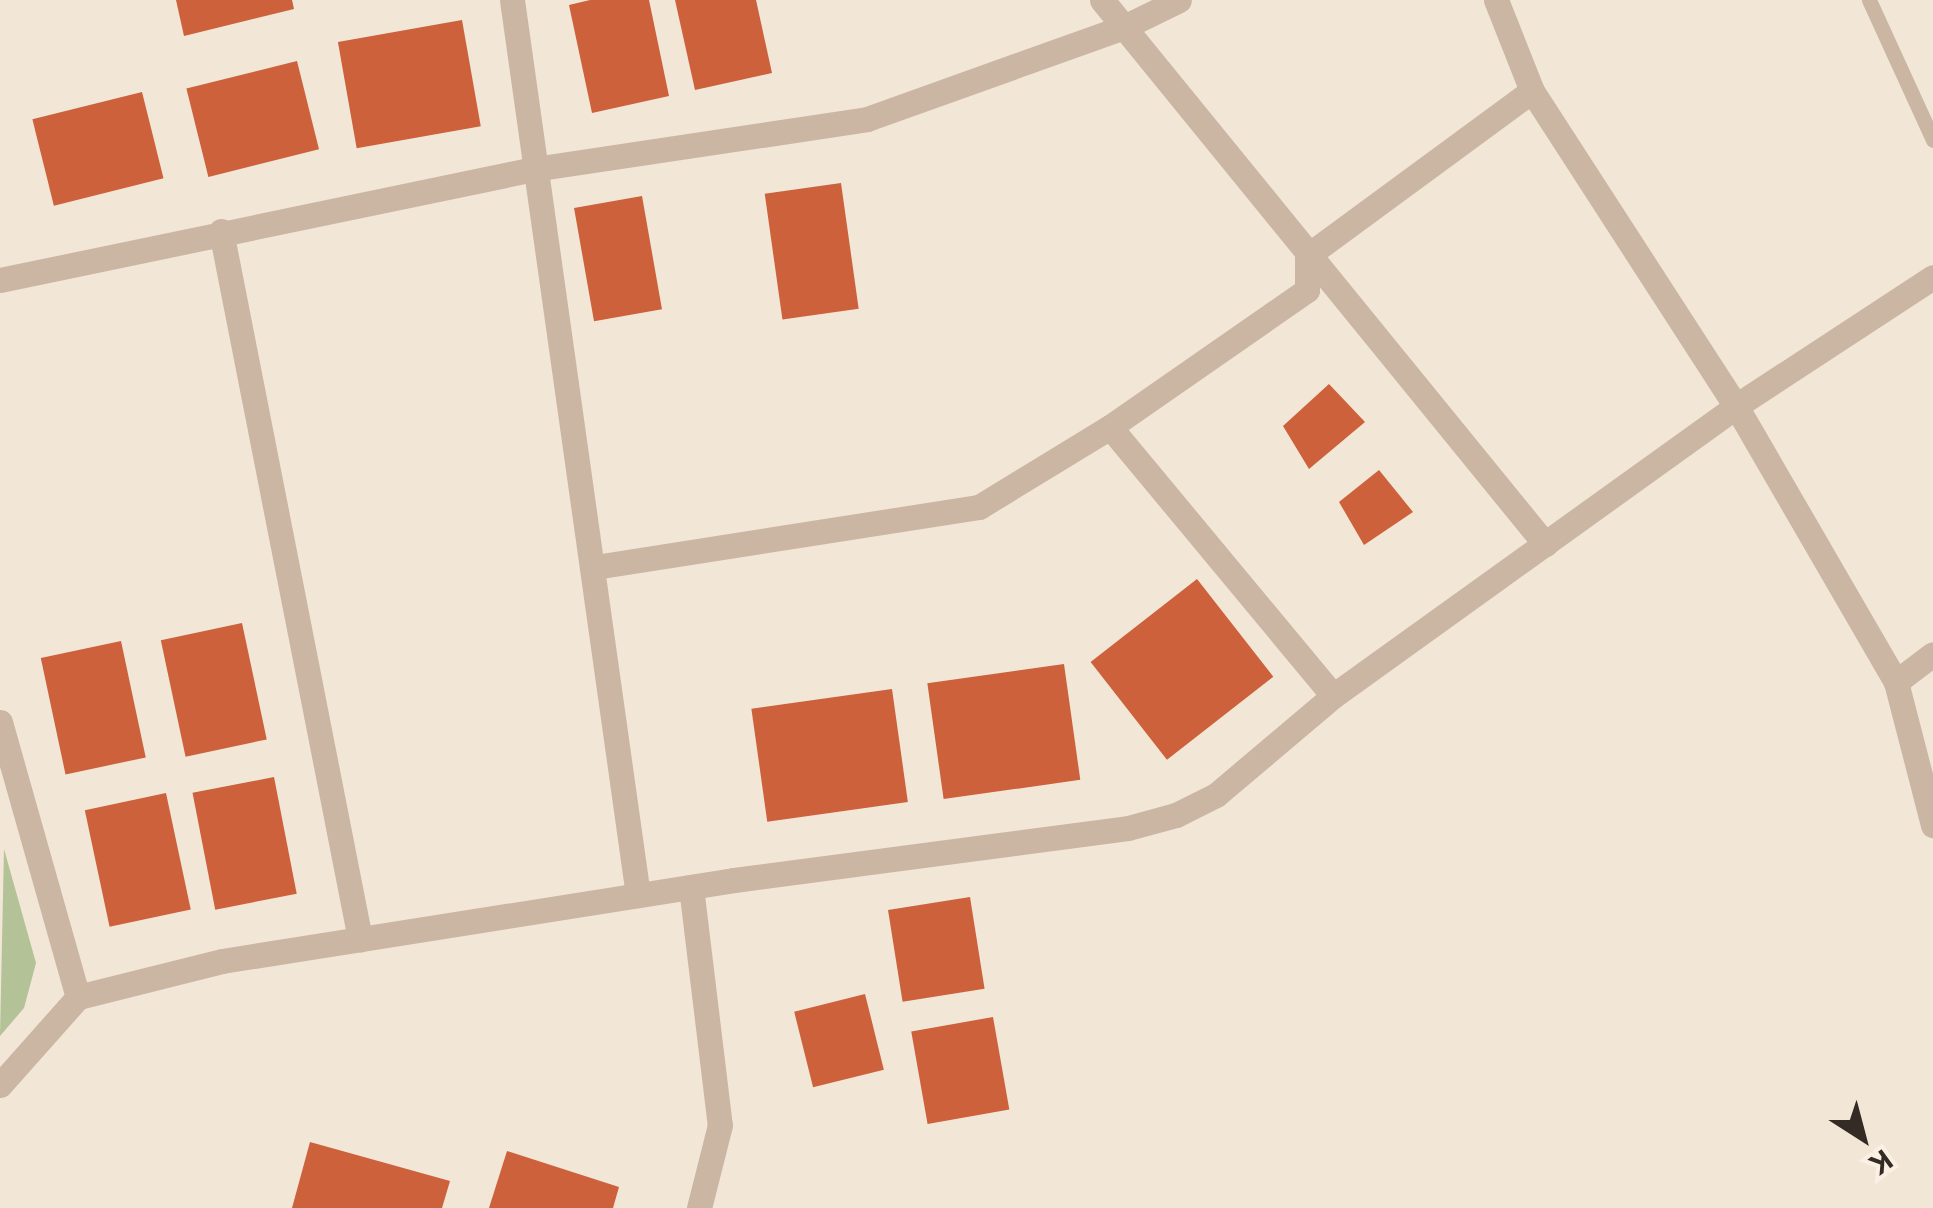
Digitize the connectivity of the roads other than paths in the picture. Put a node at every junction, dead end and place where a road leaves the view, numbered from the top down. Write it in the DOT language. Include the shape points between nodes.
graph roads {
  1 [pos="512,0"];
  2 [pos="1102,0"];
  3 [pos="1179,0"];
  4 [pos="1496,0"];
  5 [pos="1868,0"];
  6 [pos="1124,27"];
  7 [pos="1532,91"];
  8 [pos="1933,140"];
  9 [pos="534,169"];
  10 [pos="222,231"];
  11 [pos="1308,256"];
  12 [pos="1933,277"];
  13 [pos="0,280"];
  14 [pos="1736,406"];
  15 [pos="1110,427"];
  16 [pos="1545,544"];
  17 [pos="595,567"];
  18 [pos="1933,654"];
  19 [pos="1896,682"];
  20 [pos="1333,696"];
  21 [pos="0,722"];
  22 [pos="1933,825"];
  23 [pos="691,886"];
  24 [pos="638,895"];
  25 [pos="360,939"];
  26 [pos="78,997"];
  27 [pos="0,1085"];
  28 [pos="699,1208"];
  1 -- 9 [label="street"];
  2 -- 6 [label="street"];
  3 -- 6 [label="street"];
  4 -- 7 [label="street"];
  5 -- 8 [label="lane"];
  6 -- 9 [label="street" via="867,119"];
  6 -- 11 [label="street"];
  7 -- 11 [label="street"];
  7 -- 14 [label="street"];
  9 -- 10 [label="street"];
  9 -- 17 [label="street"];
  10 -- 13 [label="street"];
  10 -- 25 [label="street"];
  11 -- 15 [label="street" via="1306,290"];
  11 -- 16 [label="street"];
  12 -- 14 [label="street"];
  14 -- 16 [label="street"];
  14 -- 19 [label="street"];
  15 -- 17 [label="street" via="980,506"];
  15 -- 20 [label="street"];
  16 -- 20 [label="street"];
  17 -- 24 [label="street"];
  18 -- 19 [label="street"];
  19 -- 22 [label="street"];
  20 -- 23 [label="street" via="1216,796 1176,814 1128,828"];
  21 -- 26 [label="street"];
  23 -- 24 [label="street"];
  23 -- 28 [label="street" via="720,1125"];
  24 -- 25 [label="street"];
  25 -- 26 [label="street" via="222,961"];
  26 -- 27 [label="street"];
}
